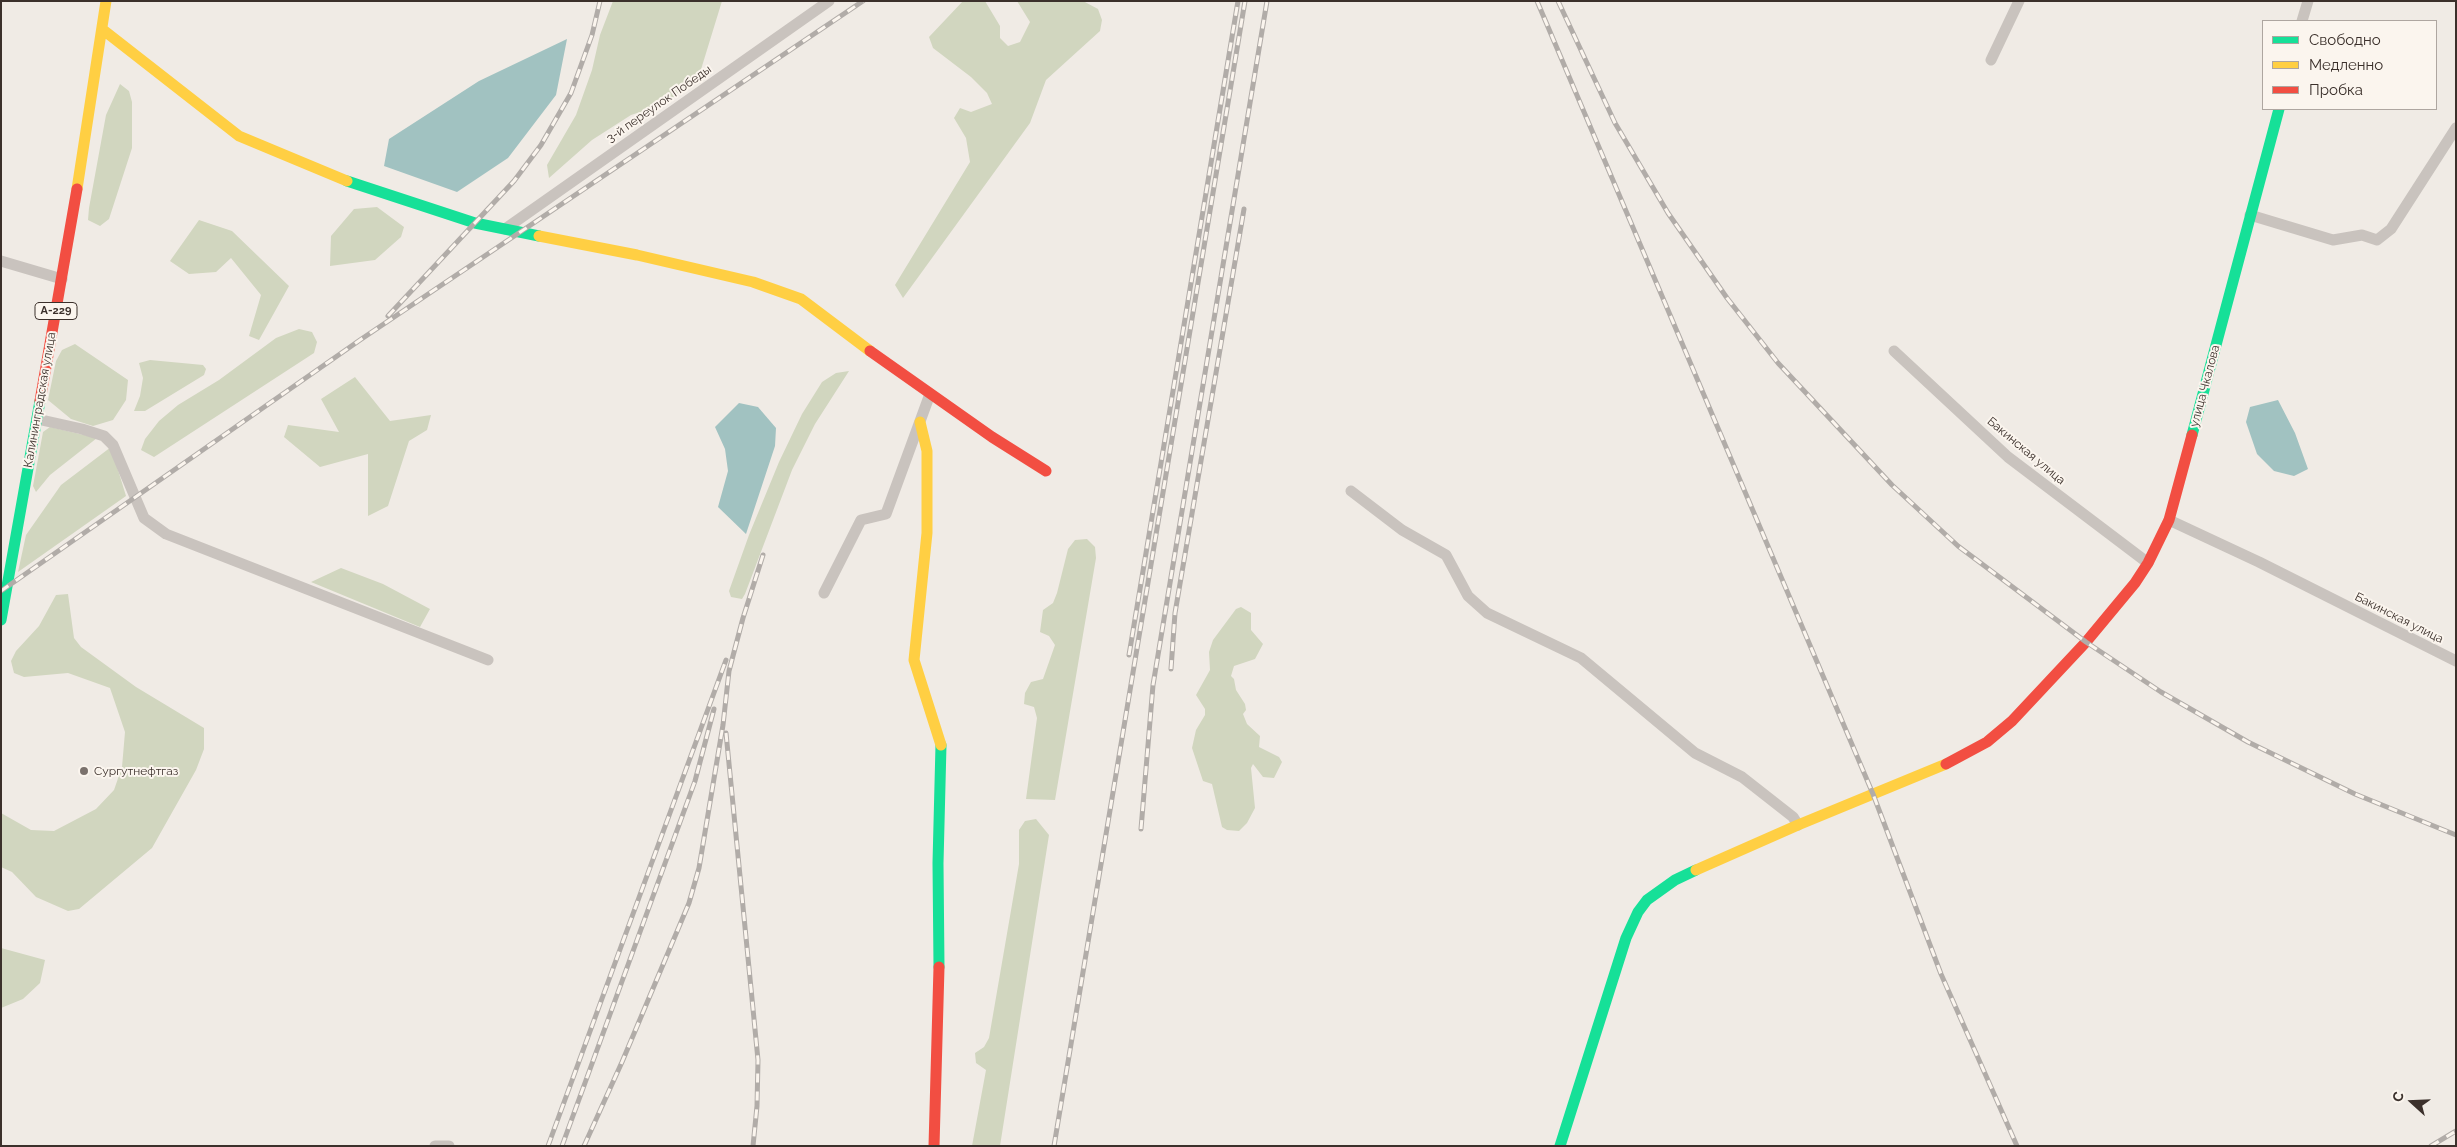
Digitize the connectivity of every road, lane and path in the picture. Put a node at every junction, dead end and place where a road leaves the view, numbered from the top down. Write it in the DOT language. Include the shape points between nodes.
graph roads {
  1 [pos="106,1"];
  2 [pos="829,1"];
  3 [pos="2019,1"];
  4 [pos="2308,1"];
  5 [pos="2302,20"];
  6 [pos="102,30"];
  7 [pos="1991,60"];
  8 [pos="2279,110"];
  9 [pos="2456,128"];
  10 [pos="2250,215"];
  11 [pos="505,229"];
  12 [pos="1,261"];
  13 [pos="62,279"];
  14 [pos="1894,351"];
  15 [pos="930,394"];
  16 [pos="37,419"];
  17 [pos="920,422"];
  18 [pos="1046,471"];
  19 [pos="1351,491"];
  20 [pos="2169,520"];
  21 [pos="2148,563"];
  22 [pos="824,593"];
  23 [pos="1,620"];
  24 [pos="488,660"];
  25 [pos="2456,662"];
  26 [pos="1798,825"];
  27 [pos="449,1145"];
  28 [pos="435,1146"];
  29 [pos="934,1146"];
  30 [pos="1560,1146"];
  1 -- 6 [label="main road, Калининградская улица / А-229"];
  2 -- 11 [label="street, 3-й переулок Победы"];
  3 -- 7 [label="street"];
  4 -- 5 [label="street"];
  6 -- 11 [label="main road" via="239,136 330,175 475,223"];
  6 -- 13 [label="main road, Калининградская улица / А-229"];
  8 -- 10 [label="main road, улица Чкалова"];
  9 -- 10 [label="street" via="2390,229 2377,240 2362,235 2333,240"];
  10 -- 20 [label="main road, улица Чкалова"];
  11 -- 15 [label="main road" via="753,282 801,299"];
  12 -- 13 [label="street"];
  13 -- 16 [label="main road, Калининградская улица / А-229"];
  14 -- 21 [label="street, Бакинская улица" via="2008,457"];
  15 -- 17 [label="street"];
  15 -- 18 [label="main road"];
  16 -- 23 [label="main road, Калининградская улица / А-229"];
  16 -- 24 [label="street" via="104,436 113,445 144,518 166,534"];
  17 -- 22 [label="street" via="886,514 861,520"];
  17 -- 29 [label="main road" via="927,451 927,533 914,660 941,743"];
  19 -- 26 [label="street" via="1402,530 1446,555 1468,596 1487,613 1581,658 1696,753 1742,776 1793,817"];
  20 -- 21 [label="main road, улица Чкалова"];
  20 -- 25 [label="street, Бакинская улица"];
  21 -- 26 [label="main road, улица Чкалова" via="2086,642 2012,721 1987,742 1943,766"];
  26 -- 30 [label="main road, улица Чкалова" via="1675,880 1647,900 1638,912 1626,938"];
  27 -- 28 [label="street"];
}
